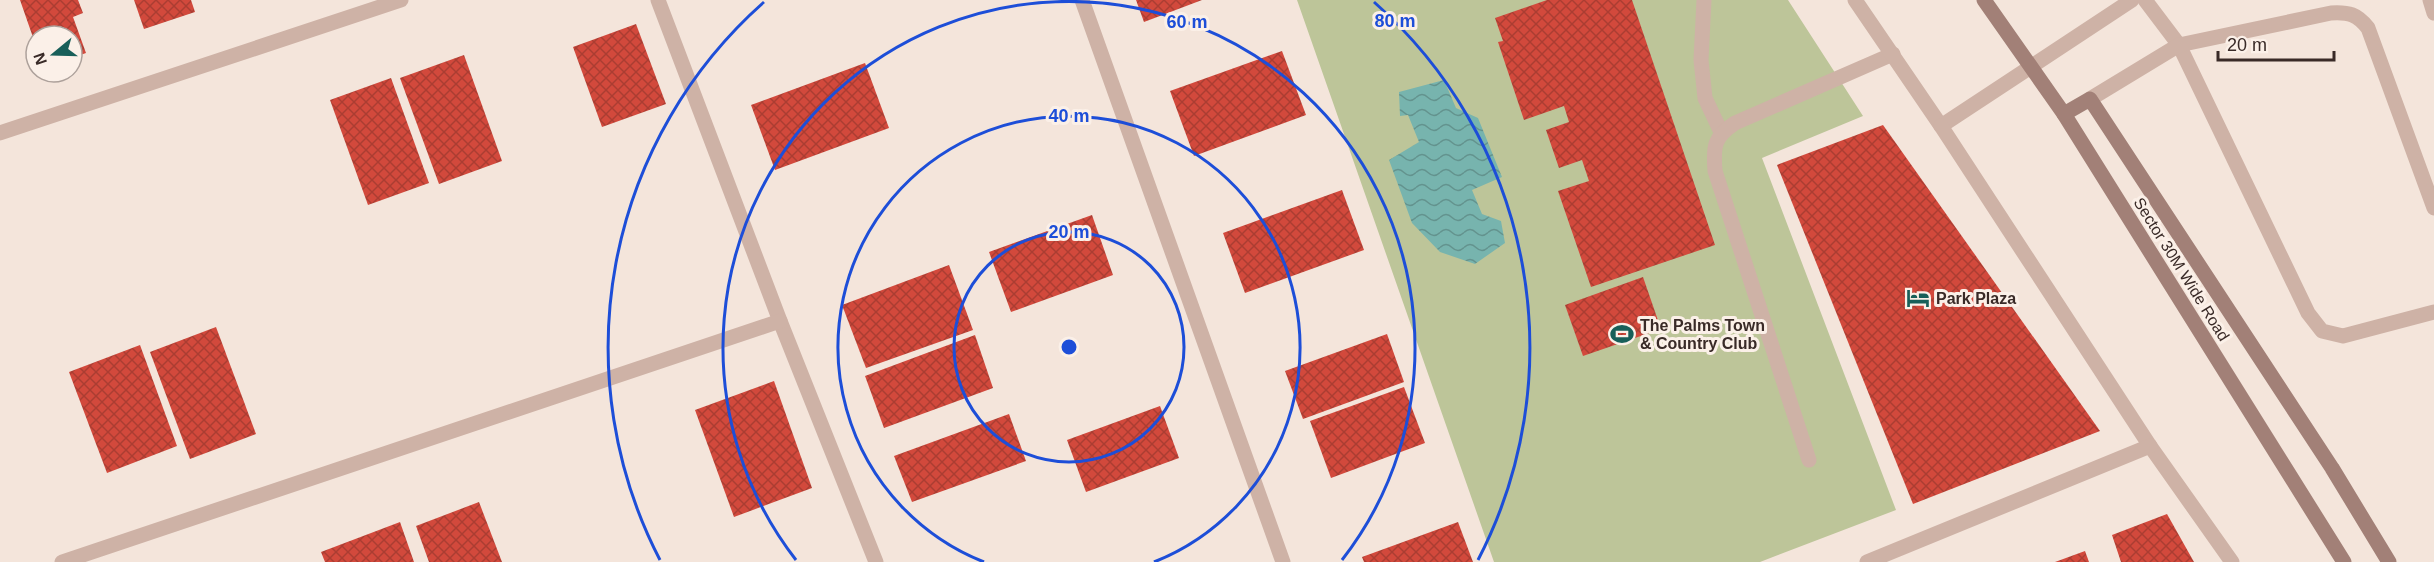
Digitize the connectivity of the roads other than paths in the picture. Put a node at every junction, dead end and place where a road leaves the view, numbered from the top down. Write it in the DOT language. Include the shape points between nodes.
graph roads {
  1 [pos="401,0"];
  2 [pos="658,0"];
  3 [pos="1082,0"];
  4 [pos="1704,0"];
  5 [pos="1856,0"];
  6 [pos="1984,0"];
  7 [pos="2132,0"];
  8 [pos="2145,0"];
  9 [pos="2430,0"];
  10 [pos="2434,13"];
  11 [pos="2179,45"];
  12 [pos="1893,54"];
  13 [pos="2031,66"];
  14 [pos="2090,99"];
  15 [pos="2064,114"];
  16 [pos="1941,126"];
  17 [pos="1721,132"];
  18 [pos="0,133"];
  19 [pos="2434,208"];
  20 [pos="2434,312"];
  21 [pos="780,321"];
  22 [pos="2150,446"];
  23 [pos="1809,460"];
  24 [pos="63,562"];
  25 [pos="876,562"];
  26 [pos="1283,562"];
  27 [pos="1867,562"];
  28 [pos="2232,562"];
  29 [pos="2344,562"];
  30 [pos="2389,562"];
  1 -- 18 [label="street"];
  2 -- 21 [label="street"];
  3 -- 26 [label="street"];
  4 -- 17 [label="street" via="1701,60 1705,98"];
  5 -- 12 [label="street"];
  6 -- 13 [label="main road, Sector 30M Wide Road"];
  7 -- 13 [label="street"];
  8 -- 11 [label="street"];
  9 -- 10 [label="street"];
  11 -- 14 [label="street"];
  11 -- 19 [label="street" via="2331,13 2347,12 2359,18 2368,28"];
  11 -- 20 [label="street" via="2308,313 2322,331 2343,336"];
  12 -- 16 [label="street"];
  12 -- 17 [label="street"];
  13 -- 15 [label="main road, Sector 30M Wide Road"];
  13 -- 16 [label="street"];
  14 -- 15 [label="main road"];
  14 -- 30 [label="main road"];
  15 -- 29 [label="main road, Sector 30M Wide Road"];
  16 -- 22 [label="street"];
  17 -- 23 [label="street" via="1714,149 1715,171"];
  21 -- 24 [label="street"];
  21 -- 25 [label="street"];
  22 -- 27 [label="street"];
  22 -- 28 [label="street"];
}
